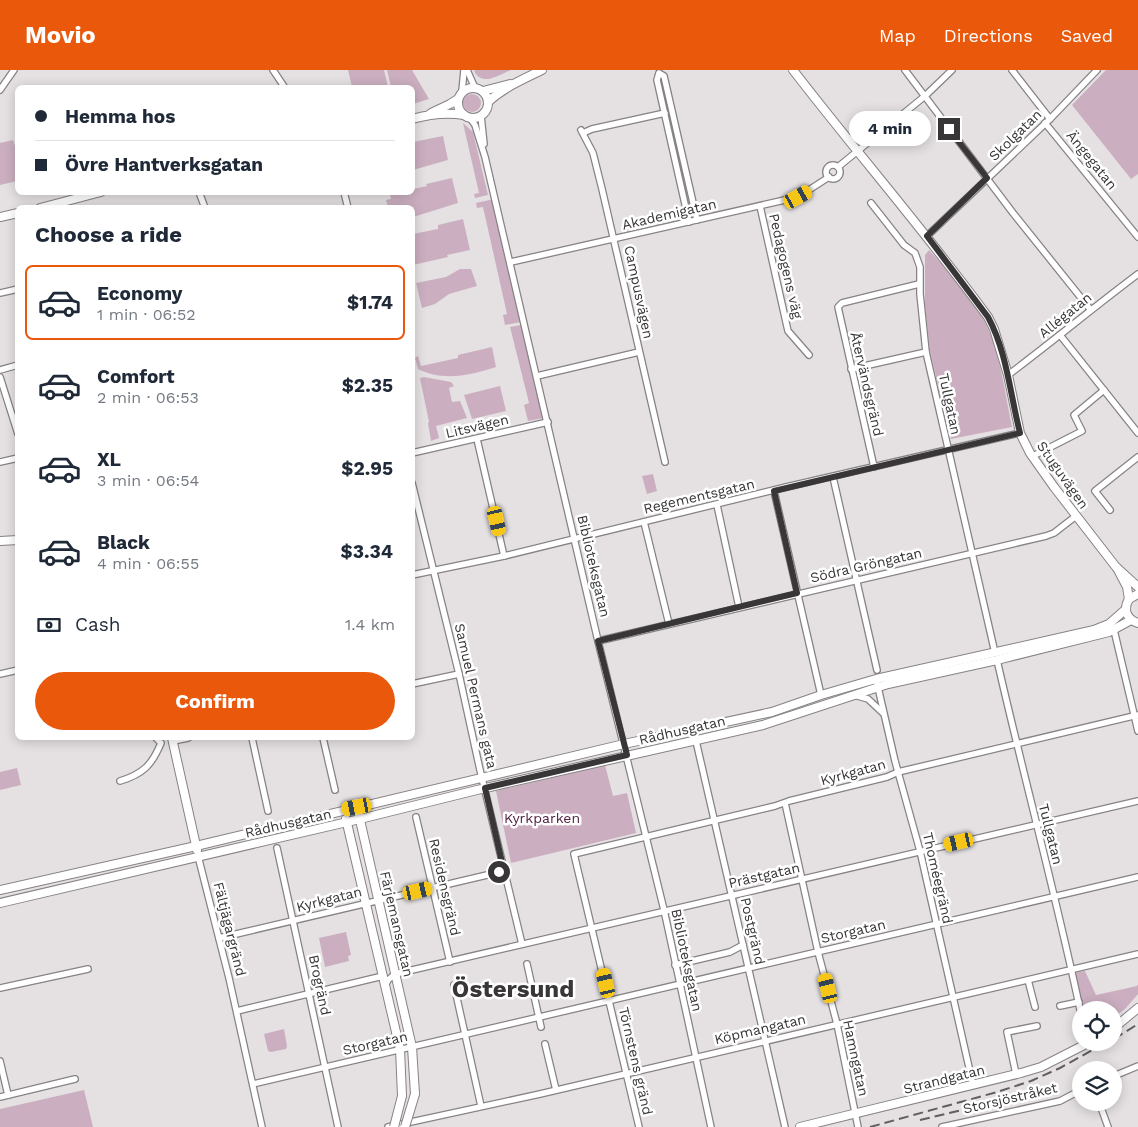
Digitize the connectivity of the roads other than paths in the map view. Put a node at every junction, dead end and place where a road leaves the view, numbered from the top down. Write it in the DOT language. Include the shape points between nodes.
graph roads {
  1 [pos="14,70"];
  2 [pos="273,70"];
  3 [pos="465,70"];
  4 [pos="542,70"];
  5 [pos="793,70"];
  6 [pos="905,70"];
  7 [pos="952,70"];
  8 [pos="1012,70"];
  9 [pos="1097,70"];
  10 [pos="521,80"];
  11 [pos="283,85"];
  12 [pos="0,90"];
  13 [pos="479,90"];
  14 [pos="462,91"];
  15 [pos="925,96"];
  16 [pos="458,99"];
  17 [pos="488,102"];
  18 [pos="672,111"];
  19 [pos="664,113"];
  20 [pos="427,115"];
  21 [pos="467,116"];
  22 [pos="481,116"];
  23 [pos="415,118"];
  24 [pos="1048,121"];
  25 [pos="857,152"];
  26 [pos="485,156"];
  27 [pos="838,168"];
  28 [pos="829,177"];
  29 [pos="987,178"];
  30 [pos="689,184"];
  31 [pos="681,186"];
  32 [pos="94,195"];
  33 [pos="871,203"];
  34 [pos="74,204"];
  35 [pos="760,206"];
  36 [pos="15,214"];
  37 [pos="0,217"];
  38 [pos="697,220"];
  39 [pos="689,222"];
  40 [pos="927,236"];
  41 [pos="1138,238"];
  42 [pos="614,239"];
  43 [pos="511,262"];
  44 [pos="1138,274"];
  45 [pos="919,284"];
  46 [pos="15,290"];
  47 [pos="0,293"];
  48 [pos="1090,309"];
  49 [pos="1060,335"];
  50 [pos="639,352"];
  51 [pos="926,352"];
  52 [pos="809,355"];
  53 [pos="15,367"];
  54 [pos="851,369"];
  55 [pos="0,370"];
  56 [pos="1008,375"];
  57 [pos="537,376"];
  58 [pos="0,377"];
  59 [pos="1104,390"];
  60 [pos="548,422"];
  61 [pos="15,424"];
  62 [pos="1020,433"];
  63 [pos="1138,433"];
  64 [pos="477,439"];
  65 [pos="947,450"];
  66 [pos="415,452"];
  67 [pos="1033,456"];
  68 [pos="1138,457"];
  69 [pos="15,459"];
  70 [pos="0,462"];
  71 [pos="665,462"];
  72 [pos="874,468"];
  73 [pos="833,477"];
  74 [pos="774,491"];
  75 [pos="415,496"];
  76 [pos="718,505"];
  77 [pos="1110,510"];
  78 [pos="1076,516"];
  79 [pos="644,522"];
  80 [pos="575,538"];
  81 [pos="15,540"];
  82 [pos="0,541"];
  83 [pos="972,553"];
  84 [pos="504,556"];
  85 [pos="1116,566"];
  86 [pos="433,571"];
  87 [pos="415,574"];
  88 [pos="856,580"];
  89 [pos="1138,587"];
  90 [pos="797,593"];
  91 [pos="1138,594"];
  92 [pos="1129,599"];
  93 [pos="739,607"];
  94 [pos="1126,609"];
  95 [pos="1134,622"];
  96 [pos="669,624"];
  97 [pos="1114,630"];
  98 [pos="598,641"];
  99 [pos="996,656"];
  100 [pos="877,670"];
  101 [pos="15,671"];
  102 [pos="0,674"];
  103 [pos="459,674"];
  104 [pos="876,679"];
  105 [pos="415,683"];
  106 [pos="878,687"];
  107 [pos="821,695"];
  108 [pos="852,695"];
  109 [pos="883,713"];
  110 [pos="1136,715"];
  111 [pos="1138,731"];
  112 [pos="158,740"];
  113 [pos="172,740"];
  114 [pos="252,740"];
  115 [pos="323,740"];
  116 [pos="696,741"];
  117 [pos="624,744"];
  118 [pos="1016,744"];
  119 [pos="627,755"];
  120 [pos="898,772"];
  121 [pos="482,778"];
  122 [pos="120,781"];
  123 [pos="485,788"];
  124 [pos="335,790"];
  125 [pos="1138,801"];
  126 [pos="785,803"];
  127 [pos="357,807"];
  128 [pos="344,810"];
  129 [pos="268,812"];
  130 [pos="416,817"];
  131 [pos="360,819"];
  132 [pos="714,820"];
  133 [pos="347,822"];
  134 [pos="1036,824"];
  135 [pos="646,836"];
  136 [pos="196,846"];
  137 [pos="277,848"];
  138 [pos="920,851"];
  139 [pos="574,854"];
  140 [pos="198,856"];
  141 [pos="504,871"];
  142 [pos="1138,877"];
  143 [pos="802,879"];
  144 [pos="433,888"];
  145 [pos="0,890"];
  146 [pos="732,895"];
  147 [pos="1054,896"];
  148 [pos="378,900"];
  149 [pos="0,903"];
  150 [pos="366,903"];
  151 [pos="664,910"];
  152 [pos="293,920"];
  153 [pos="937,925"];
  154 [pos="593,927"];
  155 [pos="219,938"];
  156 [pos="522,944"];
  157 [pos="743,945"];
  158 [pos="818,952"];
  159 [pos="1138,954"];
  160 [pos="450,962"];
  161 [pos="527,964"];
  162 [pos="675,965"];
  163 [pos="88,969"];
  164 [pos="749,969"];
  165 [pos="1072,970"];
  166 [pos="396,974"];
  167 [pos="383,976"];
  168 [pos="1028,980"];
  169 [pos="679,984"];
  170 [pos="454,985"];
  171 [pos="385,986"];
  172 [pos="0,988"];
  173 [pos="308,994"];
  174 [pos="953,997"];
  175 [pos="1079,1001"];
  176 [pos="610,1002"];
  177 [pos="1072,1003"];
  178 [pos="1060,1006"];
  179 [pos="1035,1007"];
  180 [pos="1138,1008"];
  181 [pos="237,1011"];
  182 [pos="539,1018"];
  183 [pos="1122,1021"];
  184 [pos="837,1024"];
  185 [pos="541,1026"];
  186 [pos="1037,1026"];
  187 [pos="465,1035"];
  188 [pos="766,1041"];
  189 [pos="545,1044"];
  190 [pos="412,1047"];
  191 [pos="400,1049"];
  192 [pos="1072,1051"];
  193 [pos="696,1058"];
  194 [pos="0,1062"];
  195 [pos="1138,1066"];
  196 [pos="325,1067"];
  197 [pos="626,1073"];
  198 [pos="1122,1073"];
  199 [pos="1016,1074"];
  200 [pos="75,1078"];
  201 [pos="253,1084"];
  202 [pos="973,1085"];
  203 [pos="556,1090"];
  204 [pos="8,1095"];
  205 [pos="1072,1095"];
  206 [pos="0,1097"];
  207 [pos="481,1106"];
  208 [pos="1102,1111"];
  209 [pos="855,1114"];
  210 [pos="262,1127"];
  211 [pos="338,1127"];
  212 [pos="388,1127"];
  213 [pos="394,1127"];
  214 [pos="405,1127"];
  215 [pos="639,1127"];
  216 [pos="711,1127"];
  217 [pos="785,1127"];
  218 [pos="800,1127"];
  219 [pos="858,1127"];
  220 [pos="942,1127"];
  221 [pos="1108,1127"];
  1 -- 12 [label="street"];
  2 -- 11 [label="street"];
  3 -- 13 [label="street"];
  3 -- 14 [label="street"];
  4 -- 10 [label="main road"];
  5 -- 25 [label="main road, Stuguvägen"];
  6 -- 15 [label="street"];
  7 -- 15 [label="street"];
  8 -- 24 [label="street, Ängegatan"];
  9 -- 24 [label="street, Skolgatan"];
  10 -- 13 [label="main road"];
  10 -- 17 [label="main road"];
  13 -- 14 [label="main road" via="468,88"];
  13 -- 17 [label="main road"];
  14 -- 16 [label="main road"];
  15 -- 25 [label="street"];
  15 -- 29 [label="street"];
  16 -- 20 [label="main road"];
  16 -- 21 [label="main road" via="460,111"];
  17 -- 22 [label="main road"];
  18 -- 19 [label="street"];
  18 -- 19 [label="street" via="664,76 659,73 657,80"];
  18 -- 30 [label="street"];
  19 -- 31 [label="street"];
  19 -- 42 [label="street, Campusvägen" via="582,132 593,153"];
  20 -- 21 [label="main road" via="452,113"];
  20 -- 23 [label="main road"];
  21 -- 22 [label="main road"];
  21 -- 26 [label="street, Biblioteksgatan" via="475,125"];
  22 -- 26 [label="street, Biblioteksgatan"];
  24 -- 29 [label="street, Skolgatan"];
  24 -- 41 [label="street, Ängegatan"];
  25 -- 27 [label="street"];
  25 -- 40 [label="main road, Stuguvägen"];
  26 -- 43 [label="street, Biblioteksgatan"];
  27 -- 28 [label="street" via="839,176 835,179"];
  27 -- 28 [label="street" via="828,168 826,174"];
  28 -- 35 [label="street, Akademigatan" via="798,197"];
  29 -- 40 [label="street, Skolgatan"];
  29 -- 48 [label="street"];
  30 -- 31 [label="street"];
  30 -- 38 [label="street"];
  31 -- 39 [label="street"];
  32 -- 34 [label="main road"];
  33 -- 45 [label="street, Tullgatan" via="904,245 915,253 920,267"];
  35 -- 38 [label="street, Akademigatan"];
  35 -- 52 [label="street, Pedagogens väg" via="788,331"];
  36 -- 37 [label="main road"];
  38 -- 39 [label="street, Akademigatan"];
  39 -- 42 [label="street, Akademigatan"];
  40 -- 56 [label="main road, Stuguvägen" via="988,317"];
  42 -- 43 [label="street, Akademigatan"];
  42 -- 50 [label="street, Campusvägen"];
  43 -- 57 [label="street, Biblioteksgatan"];
  44 -- 48 [label="street, Allégatan"];
  45 -- 51 [label="street, Tullgatan"];
  45 -- 54 [label="street, Återvändsgränd" via="842,303 838,307"];
  46 -- 47 [label="street"];
  48 -- 49 [label="street, Allégatan"];
  49 -- 56 [label="street, Allégatan"];
  49 -- 59 [label="street"];
  50 -- 57 [label="street"];
  50 -- 71 [label="street, Campusvägen"];
  51 -- 54 [label="street"];
  51 -- 65 [label="street, Tullgatan"];
  53 -- 55 [label="street"];
  54 -- 72 [label="street, Återvändsgränd"];
  56 -- 62 [label="main road, Stuguvägen"];
  57 -- 60 [label="street, Biblioteksgatan"];
  58 -- 61 [label="street"];
  59 -- 63 [label="street"];
  59 -- 67 [label="street" via="1074,415 1082,430"];
  60 -- 64 [label="street, Litsvägen"];
  60 -- 80 [label="street, Biblioteksgatan"];
  62 -- 65 [label="street, Regementsgatan"];
  62 -- 67 [label="main road, Stuguvägen"];
  64 -- 66 [label="street, Litsvägen"];
  64 -- 84 [label="street"];
  65 -- 72 [label="street, Regementsgatan"];
  65 -- 83 [label="street, Tullgatan"];
  67 -- 78 [label="main road, Stuguvägen"];
  68 -- 77 [label="street" via="1095,491"];
  69 -- 70 [label="street"];
  72 -- 73 [label="street, Regementsgatan"];
  73 -- 74 [label="street, Regementsgatan"];
  73 -- 88 [label="street"];
  74 -- 76 [label="street, Regementsgatan"];
  74 -- 90 [label="street"];
  75 -- 86 [label="street, Samuel Permans gata"];
  76 -- 79 [label="street, Regementsgatan"];
  76 -- 93 [label="street"];
  78 -- 83 [label="street, Södra Gröngatan" via="1046,536"];
  78 -- 85 [label="main road, Stuguvägen"];
  79 -- 80 [label="street, Regementsgatan"];
  79 -- 96 [label="street"];
  80 -- 84 [label="street, Regementsgatan"];
  80 -- 98 [label="street, Biblioteksgatan"];
  81 -- 82 [label="main road"];
  83 -- 88 [label="street, Södra Gröngatan"];
  83 -- 99 [label="street, Tullgatan"];
  84 -- 86 [label="street, Regementsgatan"];
  85 -- 89 [label="main road, Stuguvägen"];
  85 -- 92 [label="main road, Stuguvägen" via="1127,587"];
  86 -- 87 [label="street, Regementsgatan"];
  86 -- 103 [label="street, Samuel Permans gata"];
  88 -- 90 [label="street, Södra Gröngatan"];
  88 -- 100 [label="street"];
  90 -- 93 [label="street, Södra Gröngatan"];
  90 -- 107 [label="street"];
  91 -- 92 [label="main road"];
  92 -- 94 [label="main road"];
  93 -- 96 [label="street, Södra Gröngatan"];
  94 -- 95 [label="main road"];
  94 -- 99 [label="main road, Rådhusgatan" via="1106,626"];
  95 -- 97 [label="main road, Rådhusgatan"];
  96 -- 98 [label="street, Södra Gröngatan"];
  97 -- 99 [label="main road, Rådhusgatan"];
  97 -- 110 [label="street"];
  98 -- 117 [label="street, Biblioteksgatan"];
  99 -- 104 [label="main road, Rådhusgatan"];
  99 -- 106 [label="main road, Rådhusgatan"];
  99 -- 118 [label="street, Tullgatan"];
  101 -- 102 [label="street"];
  103 -- 105 [label="street"];
  103 -- 121 [label="street, Samuel Permans gata"];
  104 -- 106 [label="street, Thoméegränd"];
  104 -- 107 [label="main road, Rådhusgatan"];
  106 -- 108 [label="main road, Rådhusgatan"];
  106 -- 109 [label="street, Thoméegränd"];
  107 -- 117 [label="main road, Rådhusgatan" via="772,712"];
  108 -- 109 [label="street" via="868,699"];
  108 -- 116 [label="main road, Rådhusgatan" via="774,722"];
  109 -- 120 [label="street, Thoméegränd"];
  110 -- 111 [label="street"];
  110 -- 118 [label="street, Kyrkgatan"];
  112 -- 122 [label="street" via="161,743 146,770"];
  113 -- 136 [label="main road, Fältjägargränd"];
  114 -- 129 [label="street"];
  115 -- 124 [label="street"];
  116 -- 119 [label="main road, Rådhusgatan"];
  116 -- 132 [label="street, Postgränd"];
  117 -- 119 [label="street, Biblioteksgatan"];
  117 -- 121 [label="main road, Rådhusgatan"];
  118 -- 120 [label="street, Kyrkgatan"];
  118 -- 134 [label="street, Tullgatan"];
  119 -- 123 [label="main road, Rådhusgatan"];
  119 -- 135 [label="street, Biblioteksgatan"];
  120 -- 126 [label="street, Kyrkgatan"];
  120 -- 138 [label="street, Thoméegränd"];
  121 -- 123 [label="street, Samuel Permans gata"];
  121 -- 127 [label="main road, Rådhusgatan"];
  123 -- 131 [label="main road, Rådhusgatan"];
  123 -- 141 [label="street, Samuel Permans gata"];
  125 -- 134 [label="street, Prästgatan"];
  126 -- 132 [label="street, Kyrkgatan"];
  126 -- 143 [label="street, Hamngatan"];
  127 -- 128 [label="main road, Rådhusgatan"];
  127 -- 131 [label="main road, Färjemansgatan"];
  128 -- 133 [label="main road, Färjemansgatan"];
  128 -- 136 [label="main road, Rådhusgatan"];
  130 -- 144 [label="street, Residensgränd"];
  131 -- 133 [label="main road, Rådhusgatan"];
  131 -- 148 [label="main road, Färjemansgatan"];
  132 -- 135 [label="street, Kyrkgatan"];
  132 -- 146 [label="street, Postgränd"];
  133 -- 140 [label="main road, Rådhusgatan"];
  133 -- 150 [label="main road, Färjemansgatan"];
  134 -- 138 [label="street, Prästgatan"];
  134 -- 147 [label="street, Tullgatan"];
  135 -- 139 [label="street, Kyrkgatan"];
  135 -- 151 [label="street, Biblioteksgatan"];
  136 -- 140 [label="main road, Fältjägargränd"];
  136 -- 145 [label="main road, Rådhusgatan"];
  137 -- 152 [label="street, Brogränd"];
  138 -- 143 [label="street, Prästgatan"];
  138 -- 153 [label="street, Thoméegränd"];
  139 -- 154 [label="street, Törnstens gränd"];
  140 -- 149 [label="main road, Rådhusgatan"];
  140 -- 155 [label="street, Fältjägargränd"];
  141 -- 144 [label="street, Kyrkgatan"];
  141 -- 156 [label="street, Samuel Permans gata"];
  142 -- 147 [label="street, Storgatan"];
  143 -- 146 [label="street, Prästgatan"];
  143 -- 158 [label="street, Hamngatan"];
  144 -- 148 [label="street, Kyrkgatan"];
  144 -- 160 [label="street, Residensgränd"];
  146 -- 151 [label="street, Prästgatan"];
  146 -- 157 [label="street, Postgränd"];
  147 -- 153 [label="street, Storgatan"];
  147 -- 165 [label="street, Tullgatan"];
  148 -- 150 [label="street, Kyrkgatan"];
  148 -- 166 [label="main road, Färjemansgatan"];
  150 -- 152 [label="street, Kyrkgatan"];
  150 -- 167 [label="main road, Färjemansgatan"];
  151 -- 154 [label="street, Prästgatan"];
  151 -- 162 [label="street, Biblioteksgatan"];
  152 -- 155 [label="street, Kyrkgatan"];
  152 -- 173 [label="street, Brogränd"];
  153 -- 158 [label="street, Storgatan"];
  153 -- 174 [label="street, Thoméegränd"];
  154 -- 156 [label="street, Prästgatan"];
  154 -- 176 [label="street, Törnstens gränd"];
  155 -- 181 [label="street, Fältjägargränd"];
  156 -- 160 [label="street, Prästgatan"];
  157 -- 162 [label="street" via="730,952"];
  157 -- 164 [label="street, Postgränd"];
  158 -- 164 [label="street, Storgatan"];
  158 -- 184 [label="street, Hamngatan"];
  159 -- 165 [label="street, Köpmangatan"];
  160 -- 166 [label="street, Prästgatan"];
  161 -- 182 [label="street"];
  162 -- 169 [label="street, Biblioteksgatan"];
  163 -- 172 [label="street"];
  164 -- 169 [label="street, Storgatan"];
  164 -- 188 [label="street, Postgränd"];
  165 -- 168 [label="street, Köpmangatan"];
  165 -- 175 [label="street, Tullgatan"];
  166 -- 171 [label="street"];
  166 -- 190 [label="main road, Färjemansgatan"];
  167 -- 171 [label="main road, Färjemansgatan"];
  167 -- 173 [label="street"];
  168 -- 174 [label="street, Köpmangatan"];
  168 -- 179 [label="street"];
  169 -- 176 [label="street, Storgatan"];
  169 -- 193 [label="street, Biblioteksgatan"];
  170 -- 187 [label="street"];
  171 -- 191 [label="main road, Färjemansgatan"];
  173 -- 181 [label="street"];
  173 -- 196 [label="street, Brogränd"];
  174 -- 184 [label="street, Köpmangatan"];
  174 -- 202 [label="street, Thoméegränd"];
  176 -- 182 [label="street, Storgatan"];
  176 -- 197 [label="street, Törnstens gränd"];
  177 -- 178 [label="street"];
  180 -- 183 [label="main road"];
  181 -- 201 [label="street, Fältjägargränd"];
  182 -- 185 [label="street"];
  182 -- 187 [label="street, Storgatan"];
  184 -- 188 [label="street, Köpmangatan"];
  184 -- 209 [label="street, Hamngatan"];
  186 -- 199 [label="street" via="1007,1032"];
  187 -- 190 [label="street, Storgatan"];
  187 -- 207 [label="street"];
  188 -- 193 [label="street, Köpmangatan"];
  188 -- 217 [label="street, Postgränd"];
  189 -- 203 [label="street"];
  190 -- 191 [label="street, Storgatan"];
  190 -- 214 [label="main road, Färjemansgatan, bridge" via="415,1094"];
  191 -- 196 [label="street, Storgatan"];
  191 -- 213 [label="main road, Färjemansgatan, bridge" via="402,1096"];
  192 -- 199 [label="main road, Strandgatan" via="1041,1067"];
  193 -- 197 [label="street, Köpmangatan"];
  193 -- 216 [label="street, Biblioteksgatan"];
  194 -- 204 [label="street"];
  195 -- 198 [label="street"];
  196 -- 201 [label="street, Storgatan"];
  196 -- 211 [label="street, Brogränd"];
  197 -- 203 [label="street, Köpmangatan"];
  197 -- 215 [label="street, Törnstens gränd"];
  199 -- 202 [label="main road, Strandgatan"];
  200 -- 204 [label="street"];
  201 -- 210 [label="street, Fältjägargränd"];
  202 -- 209 [label="main road, Strandgatan"];
  203 -- 207 [label="street, Köpmangatan"];
  204 -- 206 [label="street"];
  205 -- 220 [label="street, Storsjöstråket" via="1060,1101"];
  207 -- 212 [label="street, Köpmangatan"];
  208 -- 221 [label="street"];
  209 -- 218 [label="main road, Strandgatan"];
  209 -- 219 [label="street"];
}
